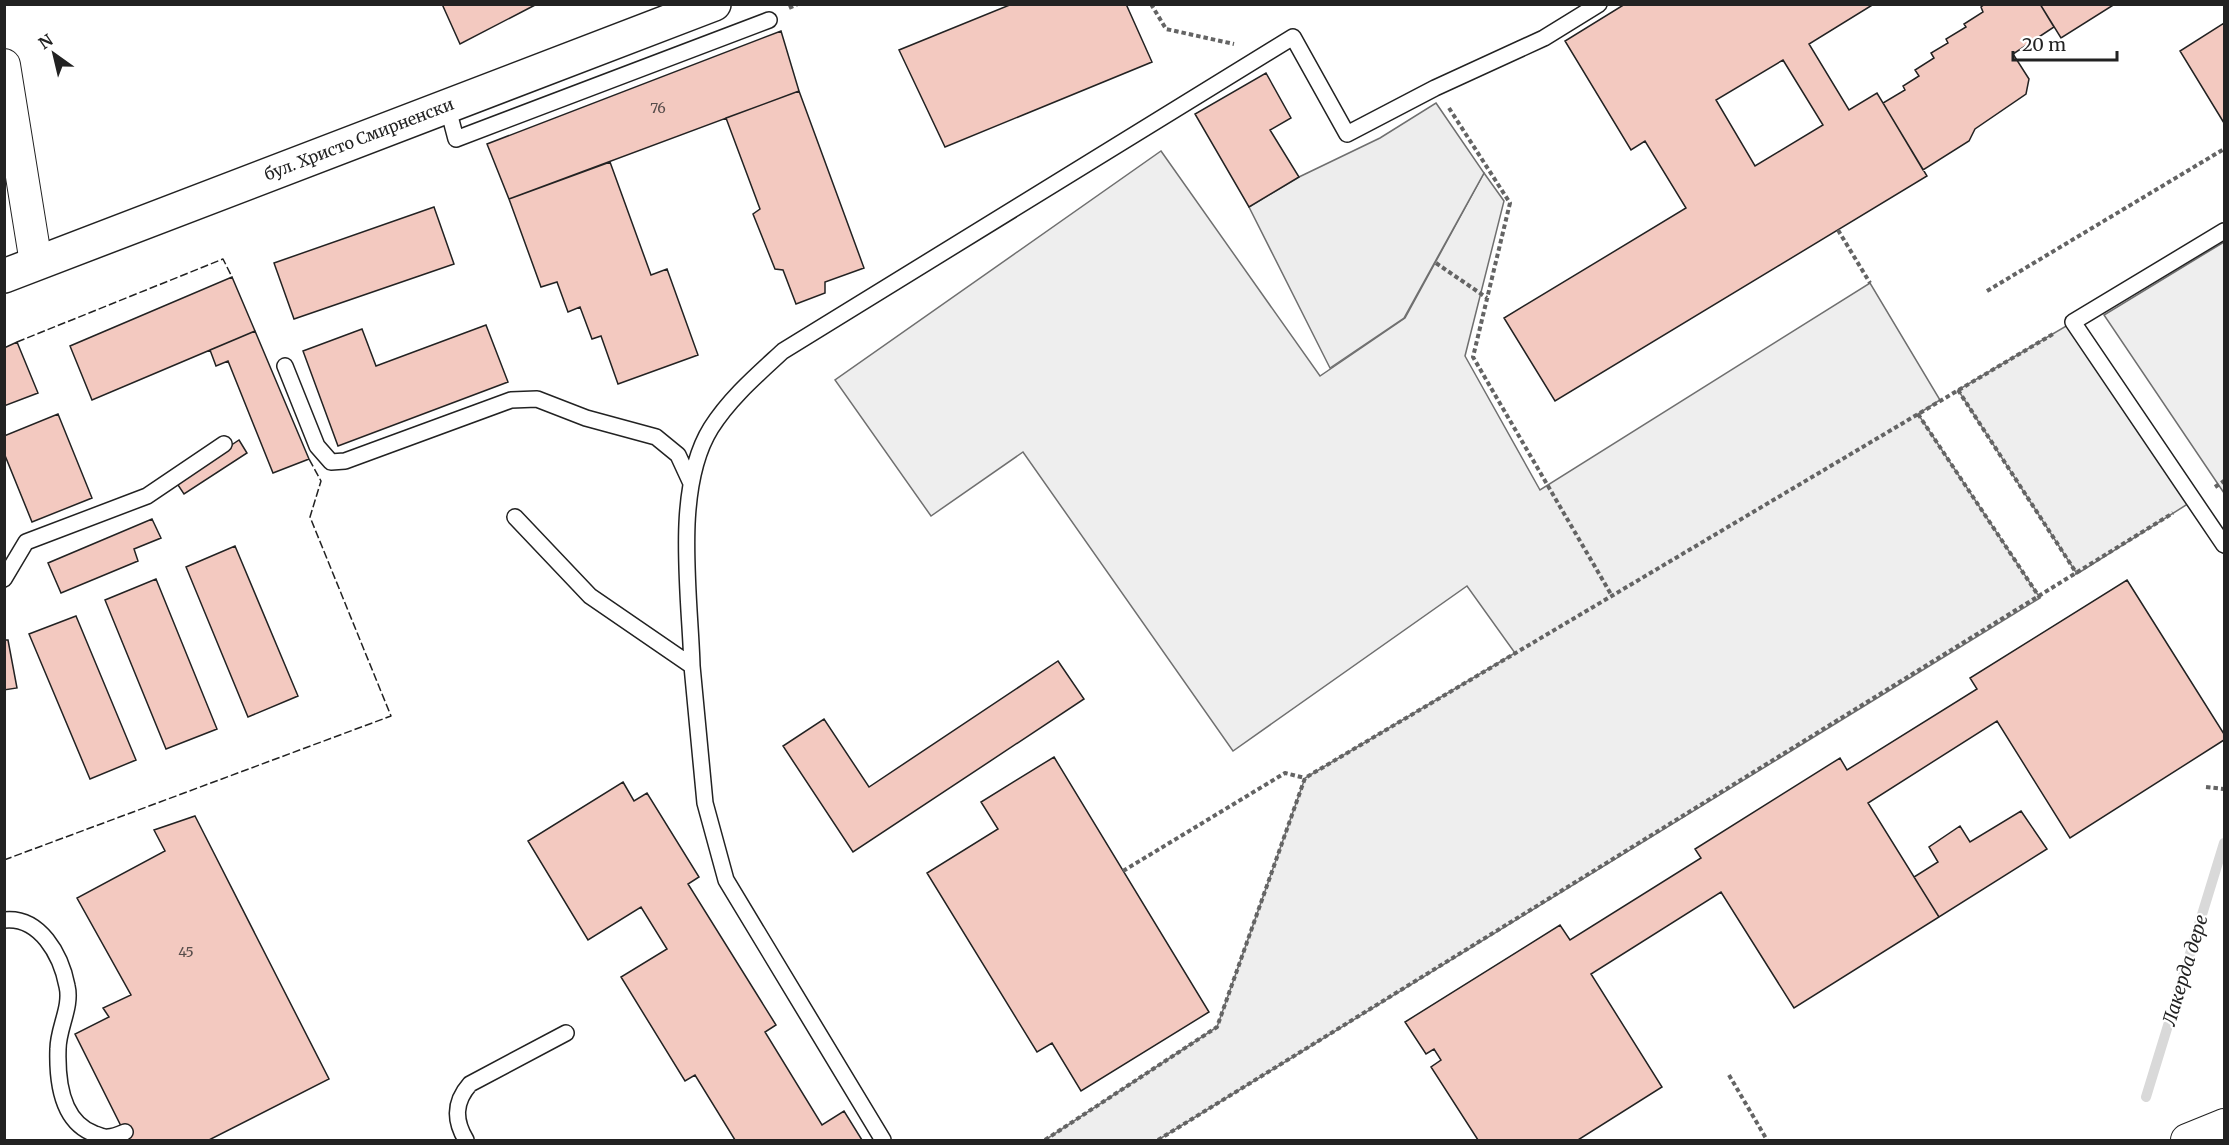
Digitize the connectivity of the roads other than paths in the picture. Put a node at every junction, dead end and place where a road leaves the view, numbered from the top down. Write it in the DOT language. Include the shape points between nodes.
graph roads {
  1 [pos="714,4"];
  2 [pos="1599,4"];
  3 [pos="769,20"];
  4 [pos="4,64"];
  5 [pos="447,105"];
  6 [pos="2224,231"];
  7 [pos="36,263"];
  8 [pos="4,276"];
  9 [pos="285,366"];
  10 [pos="224,444"];
  11 [pos="690,481"];
  12 [pos="515,516"];
  13 [pos="2224,545"];
  14 [pos="4,579"];
  15 [pos="692,666"];
  16 [pos="4,920"];
  17 [pos="566,1033"];
  18 [pos="2224,1125"];
  19 [pos="125,1132"];
  20 [pos="466,1140"];
  21 [pos="883,1140"];
  22 [pos="2187,1140"];
  1 -- 5 [label="main road, бул. Христо Смирненски"];
  2 -- 11 [label="lane" via="1544,38 1347,134 1293,37 783,351 724,410 706,438"];
  3 -- 5 [label="lane" via="456,139"];
  4 -- 7 [label="street"];
  5 -- 7 [label="main road, бул. Христо Смирненски"];
  6 -- 13 [label="lane" via="2073,322"];
  7 -- 8 [label="main road, бул. Христо Смирненски"];
  9 -- 11 [label="lane" via="317,446 331,462 345,461 511,400 537,399 586,418 656,437 678,455"];
  10 -- 14 [label="lane" via="147,496 26,542"];
  11 -- 15 [label="lane" via="687,516"];
  12 -- 15 [label="lane" via="590,596"];
  15 -- 21 [label="lane" via="705,803 726,879"];
  16 -- 19 [label="lane" via="27,922 42,933 55,953 68,987 58,1049 60,1087 67,1111 82,1130 106,1138"];
  17 -- 20 [label="lane" via="470,1084 457,1113"];
  18 -- 22 [label="street"];
}
